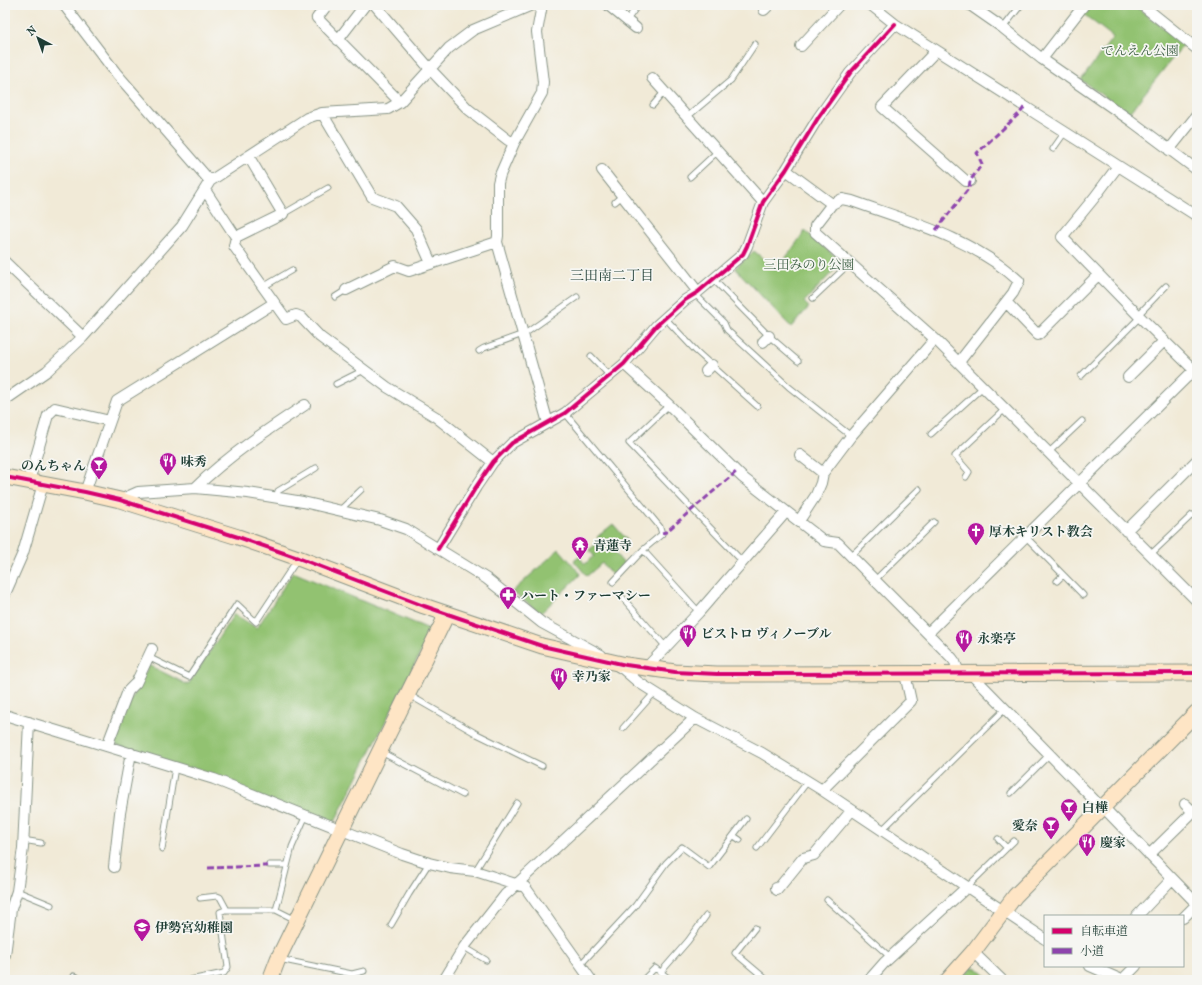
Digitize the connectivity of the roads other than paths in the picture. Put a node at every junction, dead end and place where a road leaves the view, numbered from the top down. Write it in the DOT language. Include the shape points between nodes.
graph roads {
  1 [pos="64,5"];
  2 [pos="327,5"];
  3 [pos="365,5"];
  4 [pos="375,5"];
  5 [pos="532,5"];
  6 [pos="542,5"];
  7 [pos="608,5"];
  8 [pos="638,5"];
  9 [pos="839,5"];
  10 [pos="871,5"];
  11 [pos="970,5"];
  12 [pos="1021,5"];
  13 [pos="1084,5"];
  14 [pos="1142,5"];
  15 [pos="627,20"];
  16 [pos="895,24"];
  17 [pos="636,28"];
  18 [pos="1003,28"];
  19 [pos="338,40"];
  20 [pos="755,44"];
  21 [pos="808,44"];
  22 [pos="934,49"];
  23 [pos="1197,49"];
  24 [pos="1042,59"];
  25 [pos="430,69"];
  26 [pos="652,78"];
  27 [pos="664,92"];
  28 [pos="400,102"];
  29 [pos="653,105"];
  30 [pos="322,113"];
  31 [pos="1197,115"];
  32 [pos="687,117"];
  33 [pos="1065,132"];
  34 [pos="514,143"];
  35 [pos="1053,149"];
  36 [pos="1169,150"];
  37 [pos="718,152"];
  38 [pos="248,157"];
  39 [pos="1118,166"];
  40 [pos="602,170"];
  41 [pos="786,170"];
  42 [pos="1197,170"];
  43 [pos="690,176"];
  44 [pos="970,181"];
  45 [pos="208,186"];
  46 [pos="328,188"];
  47 [pos="763,202"];
  48 [pos="832,204"];
  49 [pos="283,214"];
  50 [pos="1197,216"];
  51 [pos="411,223"];
  52 [pos="403,230"];
  53 [pos="236,238"];
  54 [pos="497,242"];
  55 [pos="5,262"];
  56 [pos="431,262"];
  57 [pos="850,263"];
  58 [pos="292,270"];
  59 [pos="1098,274"];
  60 [pos="713,279"];
  61 [pos="1166,286"];
  62 [pos="263,288"];
  63 [pos="346,290"];
  64 [pos="696,293"];
  65 [pos="577,297"];
  66 [pos="335,298"];
  67 [pos="814,298"];
  68 [pos="1006,302"];
  69 [pos="274,303"];
  70 [pos="1139,316"];
  71 [pos="665,318"];
  72 [pos="523,335"];
  73 [pos="83,337"];
  74 [pos="935,338"];
  75 [pos="1164,341"];
  76 [pos="479,351"];
  77 [pos="591,356"];
  78 [pos="798,361"];
  79 [pos="959,362"];
  80 [pos="624,364"];
  81 [pos="364,370"];
  82 [pos="1196,372"];
  83 [pos="610,376"];
  84 [pos="1080,376"];
  85 [pos="1128,377"];
  86 [pos="336,384"];
  87 [pos="983,387"];
  88 [pos="5,400"];
  89 [pos="305,405"];
  90 [pos="669,405"];
  91 [pos="757,406"];
  92 [pos="1005,409"];
  93 [pos="565,413"];
  94 [pos="110,421"];
  95 [pos="1082,421"];
  96 [pos="548,423"];
  97 [pos="931,434"];
  98 [pos="851,436"];
  99 [pos="1048,453"];
  100 [pos="800,456"];
  101 [pos="1197,460"];
  102 [pos="493,462"];
  103 [pos="316,468"];
  104 [pos="823,473"];
  105 [pos="5,477"];
  106 [pos="966,477"];
  107 [pos="36,482"];
  108 [pos="1078,484"];
  109 [pos="195,488"];
  110 [pos="919,489"];
  111 [pos="361,490"];
  112 [pos="85,492"];
  113 [pos="276,497"];
  114 [pos="120,500"];
  115 [pos="340,510"];
  116 [pos="786,512"];
  117 [pos="1192,515"];
  118 [pos="799,521"];
  119 [pos="934,522"];
  120 [pos="1126,531"];
  121 [pos="1025,536"];
  122 [pos="438,549"];
  123 [pos="643,550"];
  124 [pos="1150,555"];
  125 [pos="851,556"];
  126 [pos="298,558"];
  127 [pos="742,561"];
  128 [pos="1063,574"];
  129 [pos="875,580"];
  130 [pos="1057,581"];
  131 [pos="613,582"];
  132 [pos="5,594"];
  133 [pos="1083,595"];
  134 [pos="621,596"];
  135 [pos="1197,601"];
  136 [pos="698,612"];
  137 [pos="447,614"];
  138 [pos="928,633"];
  139 [pos="666,647"];
  140 [pos="150,653"];
  141 [pos="608,661"];
  142 [pos="646,668"];
  143 [pos="964,673"];
  144 [pos="1197,673"];
  145 [pos="905,674"];
  146 [pos="655,692"];
  147 [pos="408,695"];
  148 [pos="1006,708"];
  149 [pos="1197,712"];
  150 [pos="5,715"];
  151 [pos="695,718"];
  152 [pos="29,722"];
  153 [pos="623,728"];
  154 [pos="108,746"];
  155 [pos="380,752"];
  156 [pos="131,754"];
  157 [pos="1050,755"];
  158 [pos="542,766"];
  159 [pos="175,767"];
  160 [pos="808,781"];
  161 [pos="822,790"];
  162 [pos="1011,793"];
  163 [pos="463,796"];
  164 [pos="517,803"];
  165 [pos="1185,804"];
  166 [pos="1103,808"];
  167 [pos="852,810"];
  168 [pos="1195,810"];
  169 [pos="306,815"];
  170 [pos="746,819"];
  171 [pos="342,830"];
  172 [pos="882,830"];
  173 [pos="734,836"];
  174 [pos="998,839"];
  175 [pos="23,840"];
  176 [pos="740,840"];
  177 [pos="1014,841"];
  178 [pos="41,843"];
  179 [pos="757,848"];
  180 [pos="1006,848"];
  181 [pos="162,849"];
  182 [pos="1149,855"];
  183 [pos="429,863"];
  184 [pos="269,864"];
  185 [pos="287,865"];
  186 [pos="114,867"];
  187 [pos="709,867"];
  188 [pos="475,871"];
  189 [pos="714,871"];
  190 [pos="1172,879"];
  191 [pos="517,884"];
  192 [pos="967,887"];
  193 [pos="776,888"];
  194 [pos="12,896"];
  195 [pos="200,898"];
  196 [pos="827,900"];
  197 [pos="1197,904"];
  198 [pos="51,905"];
  199 [pos="227,910"];
  200 [pos="276,910"];
  201 [pos="1004,911"];
  202 [pos="1138,915"];
  203 [pos="706,916"];
  204 [pos="1184,917"];
  205 [pos="297,920"];
  206 [pos="391,925"];
  207 [pos="756,928"];
  208 [pos="1044,938"];
  209 [pos="464,947"];
  210 [pos="5,951"];
  211 [pos="973,952"];
  212 [pos="890,957"];
  213 [pos="278,959"];
  214 [pos="486,960"];
  215 [pos="580,965"];
  216 [pos="1092,967"];
  217 [pos="1135,967"];
  218 [pos="364,971"];
  219 [pos="660,972"];
  220 [pos="74,976"];
  221 [pos="759,978"];
  222 [pos="83,980"];
  223 [pos="190,980"];
  224 [pos="270,980"];
  225 [pos="444,980"];
  226 [pos="591,980"];
  227 [pos="643,980"];
  228 [pos="671,980"];
  229 [pos="767,980"];
  230 [pos="869,980"];
  231 [pos="948,980"];
  232 [pos="1002,980"];
  233 [pos="1122,980"];
  1 -- 45 [label="street"];
  2 -- 19 [label="street" via="317,18"];
  3 -- 19 [label="street"];
  4 -- 25 [label="street"];
  5 -- 25 [label="street" via="473,30 449,48"];
  6 -- 34 [label="street" via="537,32 542,93"];
  7 -- 15 [label="street"];
  8 -- 15 [label="lane"];
  9 -- 21 [label="street"];
  10 -- 16 [label="street"];
  11 -- 18 [label="street"];
  12 -- 18 [label="lane"];
  13 -- 24 [label="street"];
  14 -- 23 [label="street"];
  15 -- 17 [label="street"];
  16 -- 22 [label="street"];
  16 -- 41 [label="street" via="850,73"];
  18 -- 24 [label="street"];
  19 -- 28 [label="street"];
  20 -- 32 [label="lane" via="731,80"];
  22 -- 33 [label="street"];
  22 -- 44 [label="street" via="932,55 882,108 966,181"];
  24 -- 36 [label="street"];
  25 -- 28 [label="street"];
  25 -- 34 [label="street" via="468,109"];
  26 -- 27 [label="street"];
  27 -- 29 [label="lane"];
  27 -- 32 [label="street"];
  28 -- 30 [label="street" via="388,109"];
  30 -- 38 [label="street" via="307,118"];
  30 -- 51 [label="street" via="372,197 396,206"];
  31 -- 36 [label="street"];
  32 -- 37 [label="street"];
  33 -- 35 [label="lane"];
  33 -- 39 [label="street"];
  34 -- 54 [label="street" via="498,183"];
  36 -- 42 [label="street"];
  37 -- 43 [label="lane"];
  37 -- 47 [label="street"];
  38 -- 45 [label="street"];
  38 -- 49 [label="street"];
  39 -- 50 [label="street"];
  39 -- 59 [label="street" via="1062,237"];
  40 -- 64 [label="street" via="619,199 658,237"];
  41 -- 47 [label="street"];
  41 -- 48 [label="street"];
  45 -- 53 [label="street"];
  45 -- 73 [label="street" via="178,230"];
  46 -- 49 [label="lane"];
  47 -- 60 [label="street" via="743,254"];
  48 -- 57 [label="street" via="815,226 815,232"];
  48 -- 68 [label="street" via="842,199 852,201 953,237 994,261 1019,281"];
  49 -- 53 [label="street"];
  51 -- 52 [label="street"];
  51 -- 56 [label="street"];
  53 -- 62 [label="street" via="234,246"];
  54 -- 56 [label="street"];
  54 -- 72 [label="street"];
  55 -- 73 [label="street"];
  56 -- 63 [label="street" via="408,273 395,266 362,285"];
  57 -- 67 [label="lane"];
  57 -- 74 [label="street"];
  58 -- 62 [label="lane"];
  59 -- 68 [label="street" via="1038,335"];
  59 -- 70 [label="street"];
  60 -- 64 [label="street"];
  60 -- 78 [label="lane" via="766,339"];
  61 -- 70 [label="lane"];
  62 -- 69 [label="street"];
  63 -- 66 [label="lane"];
  64 -- 71 [label="street"];
  64 -- 98 [label="lane" via="728,330 789,388"];
  65 -- 72 [label="lane"];
  68 -- 79 [label="street"];
  69 -- 81 [label="street" via="286,319 296,315 301,317 320,337"];
  69 -- 94 [label="street" via="117,402"];
  70 -- 75 [label="street"];
  70 -- 84 [label="lane"];
  71 -- 80 [label="street"];
  71 -- 91 [label="lane" via="709,368"];
  72 -- 76 [label="lane"];
  72 -- 96 [label="street"];
  73 -- 88 [label="street" via="47,372"];
  74 -- 79 [label="street"];
  74 -- 98 [label="street"];
  75 -- 82 [label="street"];
  75 -- 85 [label="street"];
  77 -- 83 [label="lane"];
  79 -- 87 [label="street"];
  80 -- 83 [label="street"];
  80 -- 90 [label="street"];
  81 -- 86 [label="lane"];
  81 -- 102 [label="street" via="436,417"];
  82 -- 108 [label="street"];
  83 -- 93 [label="street"];
  87 -- 92 [label="street"];
  87 -- 97 [label="lane"];
  89 -- 109 [label="street" via="213,470"];
  90 -- 116 [label="street" via="742,477"];
  90 -- 127 [label="lane" via="629,443"];
  92 -- 99 [label="street"];
  92 -- 106 [label="lane" via="955,456 969,472"];
  93 -- 96 [label="street"];
  93 -- 123 [label="lane" via="660,527 662,534"];
  94 -- 107 [label="street" via="55,408 48,415"];
  94 -- 112 [label="street"];
  95 -- 99 [label="lane"];
  96 -- 102 [label="street" via="512,443"];
  98 -- 104 [label="street"];
  99 -- 108 [label="street"];
  100 -- 104 [label="street"];
  101 -- 120 [label="street"];
  102 -- 122 [label="street"];
  103 -- 113 [label="lane" via="278,491"];
  104 -- 118 [label="street" via="816,494"];
  105 -- 107 [label="street"];
  107 -- 112 [label="street"];
  107 -- 132 [label="street" via="22,553"];
  108 -- 120 [label="street"];
  108 -- 121 [label="street"];
  109 -- 113 [label="street"];
  109 -- 114 [label="street" via="138,492"];
  110 -- 125 [label="lane"];
  111 -- 115 [label="lane"];
  112 -- 114 [label="street"];
  113 -- 115 [label="street"];
  114 -- 126 [label="street"];
  115 -- 122 [label="street" via="406,529"];
  116 -- 118 [label="street"];
  116 -- 127 [label="street"];
  117 -- 124 [label="lane"];
  118 -- 125 [label="street" via="824,541 838,543"];
  119 -- 129 [label="lane"];
  120 -- 124 [label="street"];
  121 -- 128 [label="lane"];
  121 -- 138 [label="street"];
  122 -- 141 [label="street" via="487,579 542,623"];
  123 -- 131 [label="lane"];
  123 -- 136 [label="lane"];
  124 -- 135 [label="street"];
  125 -- 129 [label="street"];
  126 -- 137 [label="street"];
  126 -- 140 [label="lane" via="256,622 236,604 189,677"];
  127 -- 136 [label="street"];
  128 -- 130 [label="lane"];
  128 -- 133 [label="lane"];
  129 -- 138 [label="street"];
  134 -- 139 [label="lane"];
  136 -- 139 [label="street"];
  137 -- 141 [label="street" via="542,646"];
  137 -- 147 [label="street"];
  138 -- 143 [label="street"];
  139 -- 142 [label="street"];
  140 -- 154 [label="street" via="136,683 128,691"];
  141 -- 142 [label="street"];
  141 -- 146 [label="street"];
  142 -- 145 [label="street" via="717,674"];
  143 -- 144 [label="street"];
  143 -- 145 [label="street"];
  143 -- 148 [label="street"];
  145 -- 161 [label="street" via="911,701"];
  146 -- 151 [label="street"];
  146 -- 153 [label="lane"];
  147 -- 155 [label="street"];
  147 -- 158 [label="lane" via="477,734"];
  148 -- 157 [label="street"];
  148 -- 172 [label="lane"];
  149 -- 166 [label="street"];
  150 -- 152 [label="street"];
  151 -- 160 [label="street" via="762,753"];
  151 -- 191 [label="street"];
  152 -- 154 [label="street"];
  152 -- 175 [label="street"];
  154 -- 156 [label="street"];
  155 -- 163 [label="lane"];
  155 -- 171 [label="street"];
  156 -- 159 [label="street"];
  156 -- 186 [label="street" via="120,813"];
  157 -- 162 [label="lane"];
  157 -- 166 [label="street"];
  159 -- 169 [label="street" via="214,779"];
  159 -- 181 [label="lane"];
  160 -- 161 [label="street"];
  160 -- 179 [label="lane"];
  161 -- 167 [label="street"];
  164 -- 188 [label="lane"];
  165 -- 168 [label="street"];
  166 -- 182 [label="street"];
  166 -- 201 [label="street" via="1015,896"];
  167 -- 172 [label="street"];
  167 -- 193 [label="street" via="814,855 803,858 778,890"];
  168 -- 182 [label="street"];
  169 -- 171 [label="street"];
  169 -- 185 [label="lane"];
  170 -- 173 [label="lane"];
  171 -- 183 [label="street"];
  171 -- 205 [label="street"];
  172 -- 192 [label="street"];
  173 -- 176 [label="lane"];
  173 -- 187 [label="lane"];
  174 -- 180 [label="lane"];
  175 -- 178 [label="lane"];
  175 -- 194 [label="street"];
  177 -- 180 [label="lane"];
  180 -- 192 [label="lane"];
  182 -- 190 [label="street"];
  183 -- 188 [label="street"];
  183 -- 206 [label="lane"];
  184 -- 185 [label="lane"];
  185 -- 200 [label="lane"];
  187 -- 189 [label="lane"];
  187 -- 215 [label="lane" via="682,847 666,863 635,906"];
  188 -- 191 [label="street"];
  190 -- 197 [label="street"];
  190 -- 202 [label="street"];
  191 -- 209 [label="street" via="505,895"];
  191 -- 215 [label="street" via="525,887"];
  192 -- 201 [label="street"];
  192 -- 212 [label="street"];
  194 -- 198 [label="lane"];
  194 -- 210 [label="street"];
  195 -- 199 [label="lane" via="220,897"];
  196 -- 212 [label="lane"];
  197 -- 204 [label="street"];
  199 -- 200 [label="lane"];
  199 -- 223 [label="lane" via="220,912 228,967 224,973"];
  200 -- 205 [label="lane"];
  201 -- 208 [label="street"];
  201 -- 211 [label="street"];
  203 -- 219 [label="lane"];
  205 -- 213 [label="street"];
  207 -- 221 [label="lane" via="735,953"];
  209 -- 214 [label="lane"];
  209 -- 225 [label="street"];
  211 -- 231 [label="street"];
  211 -- 232 [label="street"];
  212 -- 230 [label="street"];
  213 -- 218 [label="lane" via="352,974"];
  213 -- 224 [label="street"];
  215 -- 226 [label="street"];
  216 -- 233 [label="street"];
  217 -- 233 [label="street"];
  219 -- 227 [label="lane" via="655,968"];
  219 -- 228 [label="lane"];
  220 -- 222 [label="lane"];
  221 -- 229 [label="lane"];
}
